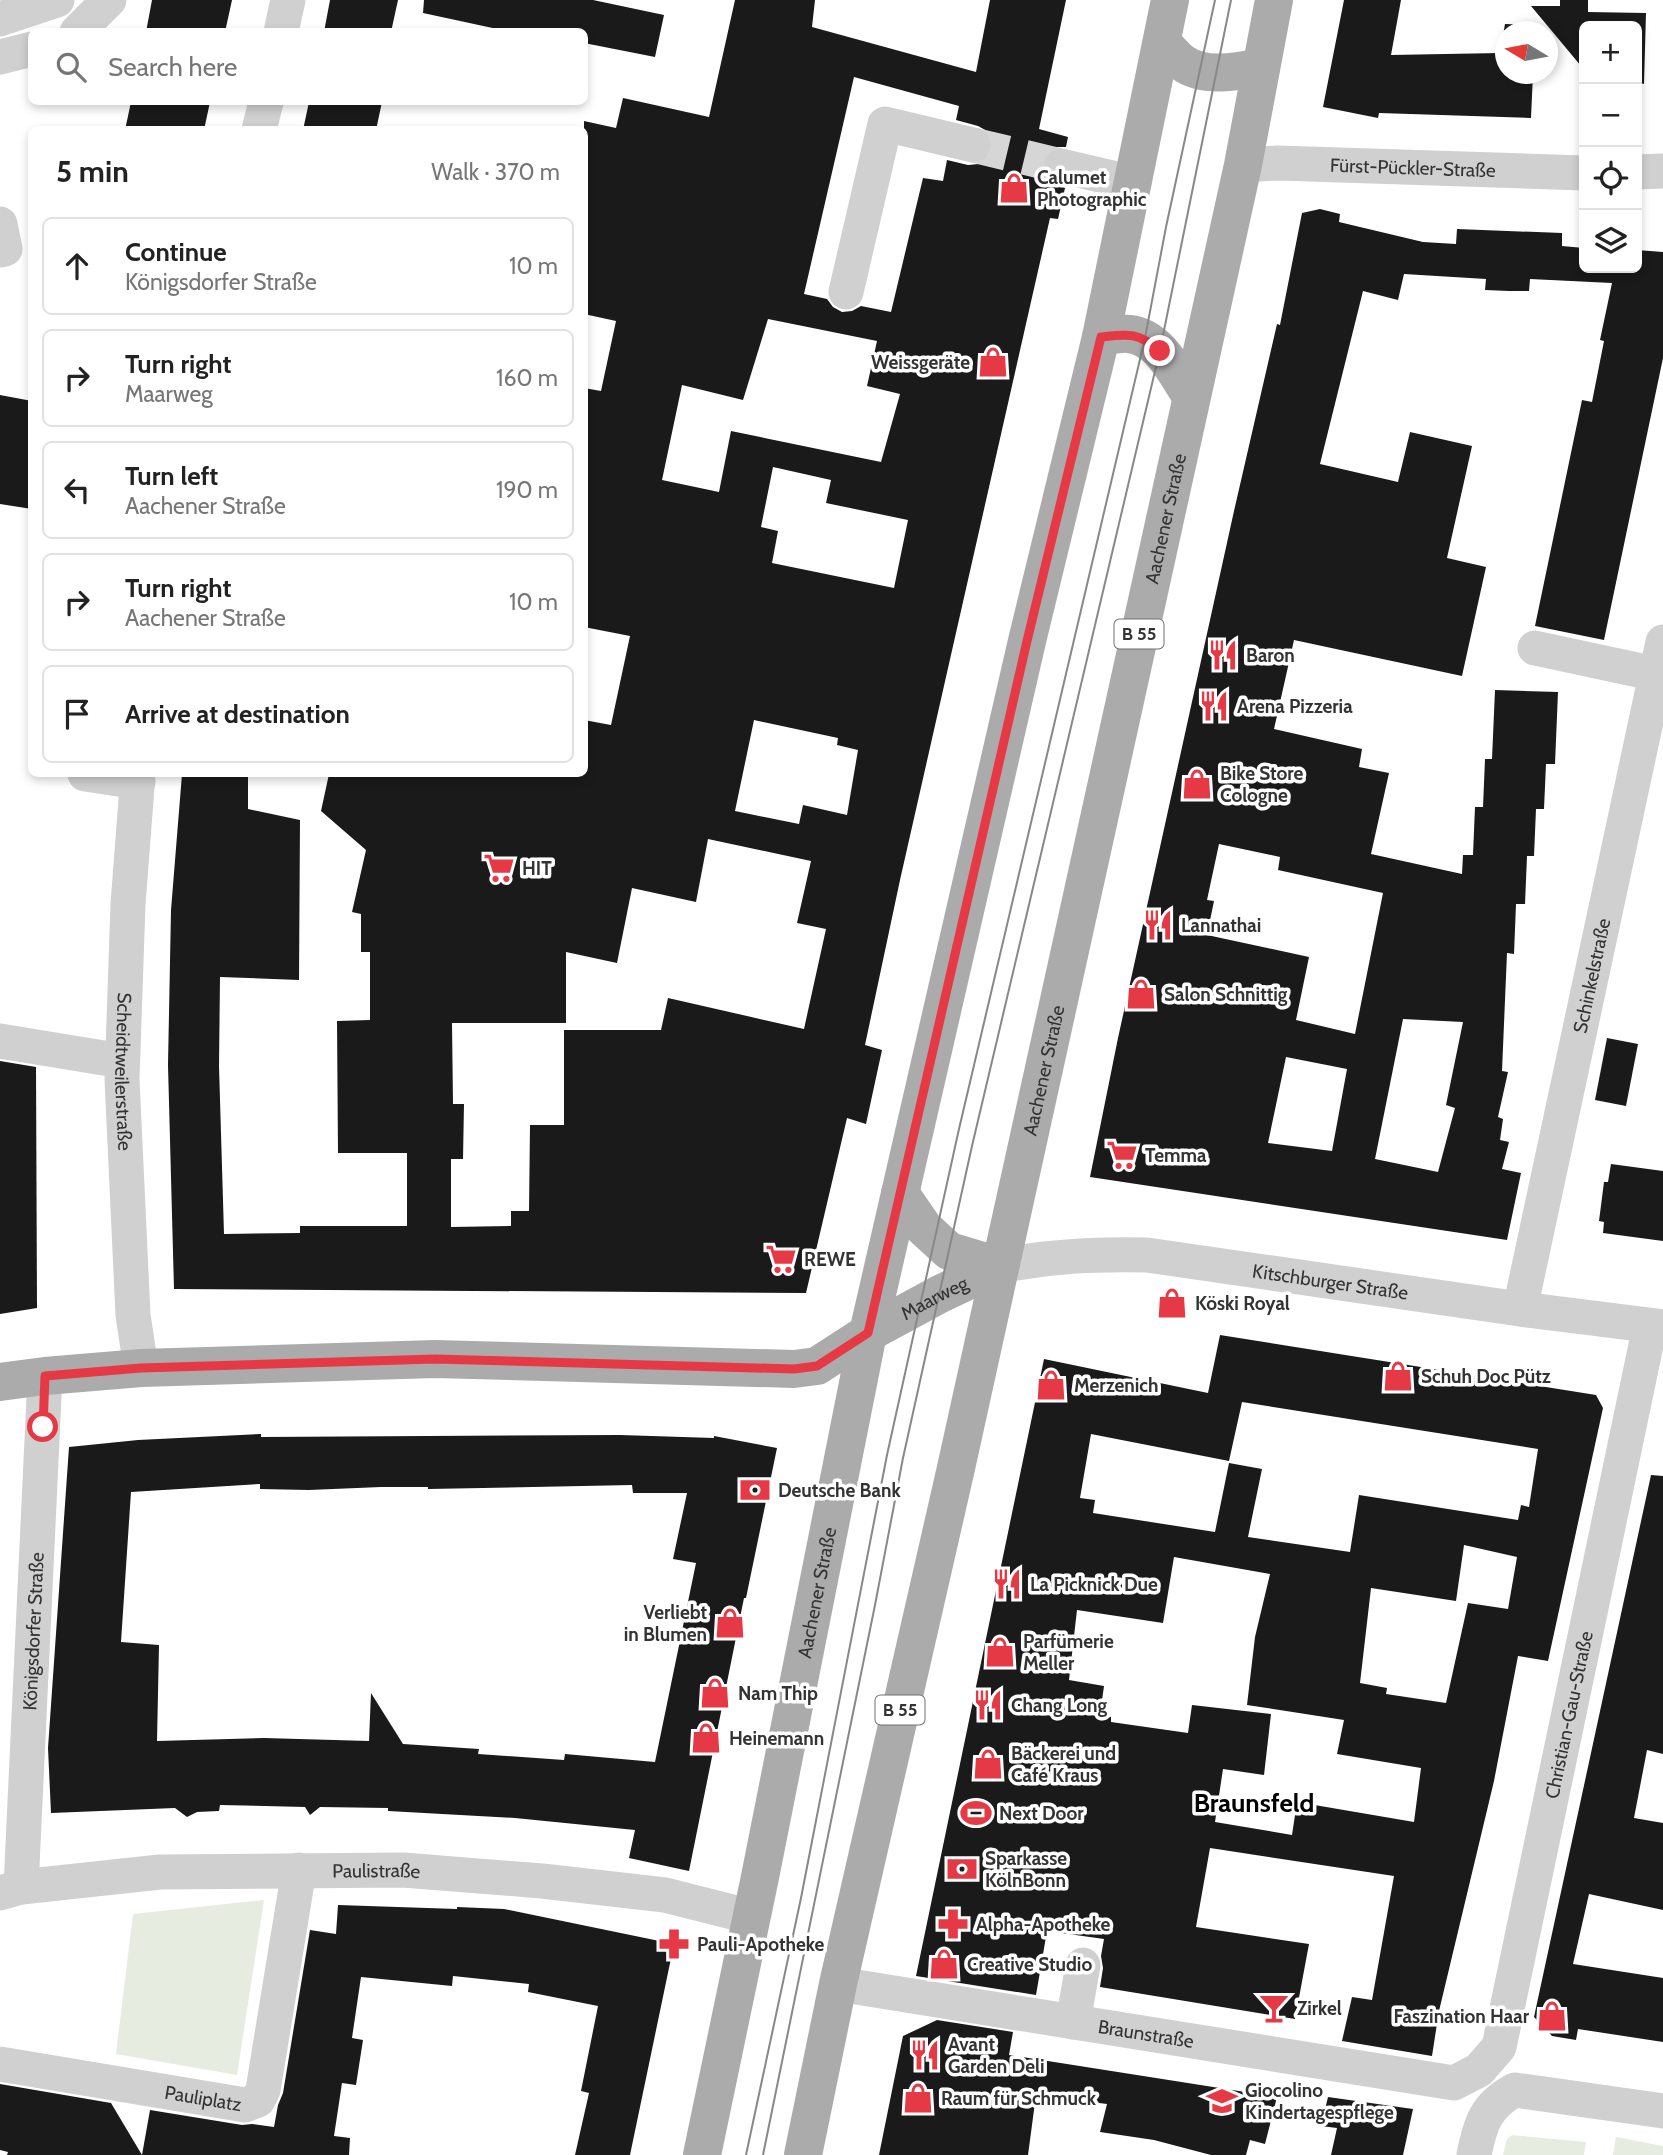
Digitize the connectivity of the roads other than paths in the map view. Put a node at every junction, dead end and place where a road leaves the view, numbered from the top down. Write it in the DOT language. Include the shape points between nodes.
graph roads {
  1 [pos="57,0"];
  2 [pos="109,0"];
  3 [pos="288,0"];
  4 [pos="1170,0"];
  5 [pos="1274,0"];
  6 [pos="0,19"];
  7 [pos="81,28"];
  8 [pos="282,28"];
  9 [pos="1162,43"];
  10 [pos="28,50"];
  11 [pos="0,58"];
  12 [pos="1260,67"];
  13 [pos="265,105"];
  14 [pos="261,126"];
  15 [pos="973,145"];
  16 [pos="1242,165"];
  17 [pos="1061,166"];
  18 [pos="1663,171"];
  19 [pos="1642,172"];
  20 [pos="1579,173"];
  21 [pos="1134,183"];
  22 [pos="846,292"];
  23 [pos="1101,337"];
  24 [pos="1191,396"];
  25 [pos="1535,648"];
  26 [pos="1660,658"];
  27 [pos="138,778"];
  28 [pos="0,1041"];
  29 [pos="122,1061"];
  30 [pos="900,1193"];
  31 [pos="999,1266"];
  32 [pos="1520,1309"];
  33 [pos="1657,1327"];
  34 [pos="868,1333"];
  35 [pos="141,1368"];
  36 [pos="45,1376"];
  37 [pos="0,1382"];
  38 [pos="299,1870"];
  39 [pos="11,1890"];
  40 [pos="752,1917"];
  41 [pos="1083,1965"];
  42 [pos="838,1984"];
  43 [pos="1073,2022"];
  44 [pos="0,2064"];
  45 [pos="1454,2082"];
  46 [pos="1663,2111"];
  47 [pos="702,2155"];
  48 [pos="803,2155"];
  49 [pos="1474,2155"];
  1 -- 6 [label="street"];
  2 -- 7 [label="street"];
  3 -- 8 [label="street"];
  4 -- 9 [label="main road, Aachener Straße"];
  5 -- 12 [label="main road, Aachener Straße / B 55"];
  9 -- 12 [label="main road" via="1184,65 1231,73"];
  9 -- 21 [label="main road, Aachener Straße"];
  10 -- 11 [label="street"];
  12 -- 16 [label="main road, Aachener Straße / B 55"];
  13 -- 14 [label="street"];
  15 -- 22 [label="street" via="885,124"];
  16 -- 20 [label="street, Fürst-Pückler-Straße"];
  16 -- 24 [label="main road, Aachener Straße / B 55"];
  17 -- 21 [label="street"];
  18 -- 19 [label="street"];
  21 -- 23 [label="main road, Aachener Straße"];
  23 -- 24 [label="main road" via="1129,334 1145,338 1160,351"];
  23 -- 30 [label="main road, Aachener Straße"];
  24 -- 31 [label="main road, Aachener Straße / B 55"];
  25 -- 26 [label="street"];
  26 -- 32 [label="street, Schinkelstraße"];
  27 -- 29 [label="street, Scheidtweilerstraße"];
  28 -- 29 [label="street"];
  29 -- 35 [label="street, Scheidtweilerstraße" via="133,1315"];
  30 -- 31 [label="main road" via="924,1228 949,1251"];
  30 -- 34 [label="main road, Aachener Straße"];
  31 -- 32 [label="street, Kitschburger Straße" via="1044,1257 1147,1255"];
  31 -- 34 [label="main road, Maarweg"];
  31 -- 42 [label="main road, Aachener Straße / B 55"];
  32 -- 33 [label="street, Kitschburger Straße"];
  33 -- 45 [label="street, Christian-Gau-Straße" via="1499,2047 1479,2070"];
  34 -- 35 [label="main road, Maarweg" via="817,1366 794,1369 435,1359"];
  34 -- 40 [label="main road, Aachener Straße"];
  35 -- 36 [label="main road, Maarweg"];
  36 -- 37 [label="main road, Maarweg"];
  36 -- 39 [label="street, Königsdorfer Straße"];
  38 -- 39 [label="street, Paulistraße" via="160,1872"];
  38 -- 40 [label="street, Paulistraße" via="402,1870 542,1881 665,1895"];
  38 -- 44 [label="street, Pauliplatz" via="258,2100 245,2105"];
  40 -- 47 [label="main road, Aachener Straße"];
  41 -- 43 [label="street"];
  42 -- 43 [label="street, Braunstraße"];
  42 -- 48 [label="main road, Aachener Straße / B 55"];
  43 -- 45 [label="street, Braunstraße"];
  46 -- 49 [label="street" via="1516,2090 1499,2098 1486,2114"];
}
